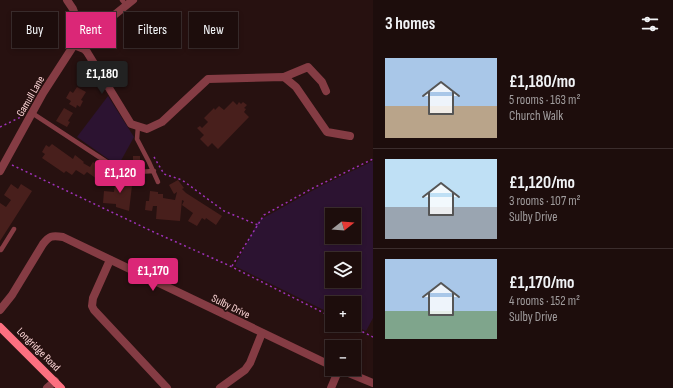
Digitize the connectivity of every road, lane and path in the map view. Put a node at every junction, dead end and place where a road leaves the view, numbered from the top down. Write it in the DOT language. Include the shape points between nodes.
graph roads {
  1 [pos="67,0"];
  2 [pos="133,0"];
  3 [pos="124,3"];
  4 [pos="74,12"];
  5 [pos="115,12"];
  6 [pos="72,48"];
  7 [pos="82,48"];
  8 [pos="284,77"];
  9 [pos="326,91"];
  10 [pos="32,113"];
  11 [pos="138,126"];
  12 [pos="0,127"];
  13 [pos="350,136"];
  14 [pos="153,155"];
  15 [pos="373,159"];
  16 [pos="11,164"];
  17 [pos="0,171"];
  18 [pos="154,171"];
  19 [pos="158,182"];
  20 [pos="258,225"];
  21 [pos="14,229"];
  22 [pos="0,249"];
  23 [pos="110,260"];
  24 [pos="232,266"];
  25 [pos="0,310"];
  26 [pos="325,313"];
  27 [pos="0,327"];
  28 [pos="361,331"];
  29 [pos="262,333"];
  30 [pos="373,337"];
  31 [pos="325,363"];
  32 [pos="336,376"];
  33 [pos="356,376"];
  34 [pos="55,381"];
  35 [pos="373,383"];
  36 [pos="47,388"];
  37 [pos="61,388"];
  38 [pos="167,388"];
  39 [pos="220,388"];
  40 [pos="331,388"];
  1 -- 4 [label="street"];
  2 -- 3 [label="street"];
  3 -- 5 [label="street"];
  6 -- 10 [label="street, Gamull Lane"];
  7 -- 11 [label="street" via="87,52 131,124"];
  8 -- 9 [label="street" via="308,66 322,82"];
  8 -- 11 [label="street" via="208,79 162,122 147,129"];
  8 -- 13 [label="street" via="296,86 327,132"];
  10 -- 12 [label="path"];
  10 -- 17 [label="street, Gamull Lane"];
  10 -- 18 [label="lane" via="119,170"];
  11 -- 18 [label="lane" via="137,139"];
  14 -- 20 [label="path" via="164,174 182,180 224,211"];
  15 -- 20 [label="path" via="312,188 264,215"];
  16 -- 24 [label="path" via="151,231"];
  18 -- 19 [label="lane"];
  20 -- 24 [label="path"];
  21 -- 22 [label="lane"];
  23 -- 25 [label="street, Sulby Drive" via="62,237 47,238"];
  23 -- 29 [label="street, Sulby Drive"];
  23 -- 38 [label="street" via="93,298 94,310"];
  24 -- 26 [label="path"];
  27 -- 34 [label="main road, Longridge Road"];
  28 -- 30 [label="path"];
  29 -- 31 [label="street, Sulby Drive"];
  29 -- 39 [label="street" via="245,370"];
  32 -- 40 [label="street"];
  33 -- 35 [label="street"];
  34 -- 36 [label="street"];
  34 -- 37 [label="main road, Longridge Road"];
}
